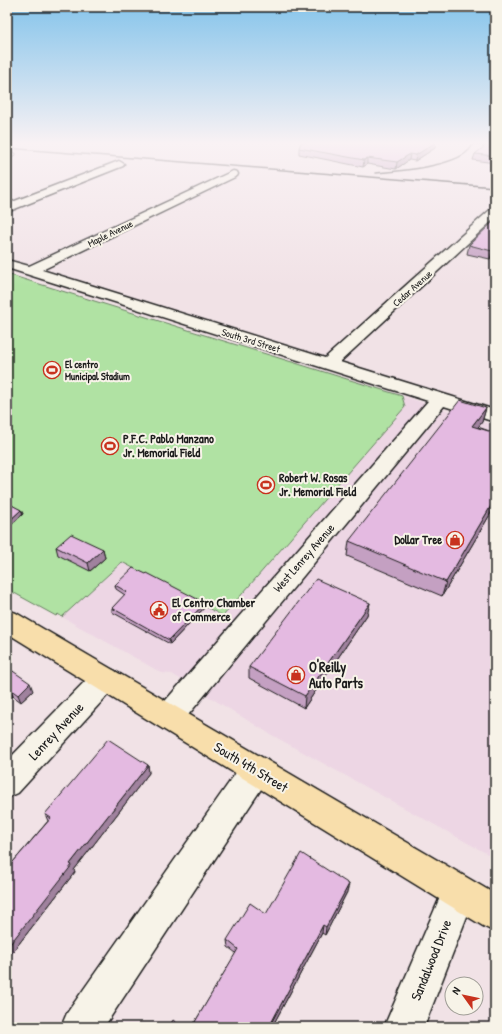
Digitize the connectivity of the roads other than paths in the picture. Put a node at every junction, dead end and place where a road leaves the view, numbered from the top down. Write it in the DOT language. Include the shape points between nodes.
graph roads {
  1 [pos="52,190"];
  2 [pos="199,190"];
  3 [pos="7,208"];
  4 [pos="495,212"];
  5 [pos="7,264"];
  6 [pos="30,271"];
  7 [pos="328,364"];
  8 [pos="440,399"];
  9 [pos="495,416"];
  10 [pos="7,620"];
  11 [pos="105,679"];
  12 [pos="169,717"];
  13 [pos="256,770"];
  14 [pos="7,783"];
  15 [pos="459,893"];
  16 [pos="495,914"];
  17 [pos="81,1027"];
  18 [pos="404,1027"];
  1 -- 3 [label="street"];
  2 -- 6 [label="street, Maple Avenue"];
  4 -- 7 [label="street, Cedar Avenue"];
  5 -- 6 [label="street, South 3rd Street"];
  6 -- 7 [label="street, South 3rd Street"];
  7 -- 8 [label="street, South 3rd Street"];
  8 -- 9 [label="street, South 3rd Street"];
  8 -- 12 [label="street, West Lenrey Avenue"];
  10 -- 11 [label="main road, South 4th Street"];
  11 -- 12 [label="main road, South 4th Street"];
  11 -- 14 [label="street, Lenrey Avenue"];
  12 -- 13 [label="main road, South 4th Street"];
  13 -- 15 [label="main road, South 4th Street"];
  13 -- 17 [label="street"];
  15 -- 16 [label="main road, South 4th Street"];
  15 -- 18 [label="street, Sandalwood Drive"];
}
